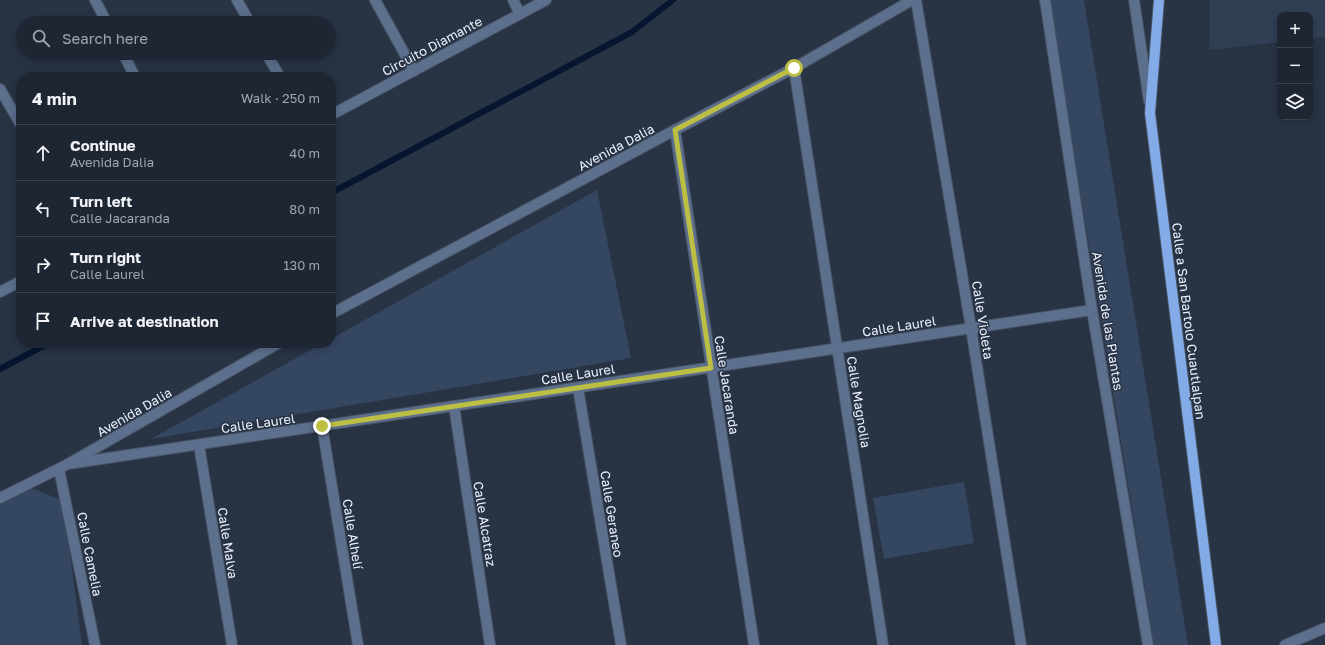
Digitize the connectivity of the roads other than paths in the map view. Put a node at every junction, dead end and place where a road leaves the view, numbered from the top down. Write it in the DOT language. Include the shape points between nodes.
graph roads {
  1 [pos="95,0"];
  2 [pos="237,0"];
  3 [pos="375,0"];
  4 [pos="513,0"];
  5 [pos="546,0"];
  6 [pos="912,0"];
  7 [pos="916,0"];
  8 [pos="1045,0"];
  9 [pos="1134,0"];
  10 [pos="1159,0"];
  11 [pos="520,14"];
  12 [pos="103,16"];
  13 [pos="246,16"];
  14 [pos="126,60"];
  15 [pos="270,60"];
  16 [pos="794,68"];
  17 [pos="414,71"];
  18 [pos="132,72"];
  19 [pos="277,72"];
  20 [pos="0,89"];
  21 [pos="336,112"];
  22 [pos="1150,113"];
  23 [pos="16,116"];
  24 [pos="675,130"];
  25 [pos="16,284"];
  26 [pos="0,292"];
  27 [pos="1092,310"];
  28 [pos="336,311"];
  29 [pos="971,328"];
  30 [pos="270,348"];
  31 [pos="838,348"];
  32 [pos="711,368"];
  33 [pos="578,388"];
  34 [pos="454,406"];
  35 [pos="322,426"];
  36 [pos="199,445"];
  37 [pos="64,467"];
  38 [pos="0,498"];
  39 [pos="1325,628"];
  40 [pos="95,645"];
  41 [pos="232,645"];
  42 [pos="358,645"];
  43 [pos="490,645"];
  44 [pos="621,645"];
  45 [pos="754,645"];
  46 [pos="883,645"];
  47 [pos="1021,645"];
  48 [pos="1148,645"];
  49 [pos="1216,645"];
  50 [pos="1285,645"];
  1 -- 12 [label="street"];
  2 -- 13 [label="street"];
  3 -- 17 [label="street"];
  4 -- 11 [label="street"];
  5 -- 11 [label="street, Circuito Diamante"];
  6 -- 16 [label="street, Avenida Dalia"];
  7 -- 29 [label="street, Calle Violeta"];
  8 -- 27 [label="street, Avenida de las Plantas"];
  9 -- 22 [label="street"];
  10 -- 22 [label="main road, Calle a San Bartolo Cuautlalpan"];
  11 -- 17 [label="street, Circuito Diamante"];
  14 -- 18 [label="street"];
  15 -- 19 [label="street"];
  16 -- 24 [label="street, Avenida Dalia"];
  16 -- 31 [label="street, Calle Magnolia"];
  17 -- 21 [label="street, Circuito Diamante"];
  20 -- 23 [label="street"];
  22 -- 49 [label="main road, Calle a San Bartolo Cuautlalpan"];
  24 -- 28 [label="street, Avenida Dalia"];
  24 -- 32 [label="street, Calle Jacaranda"];
  25 -- 26 [label="street"];
  27 -- 29 [label="street, Calle Laurel"];
  27 -- 48 [label="street, Avenida de las Plantas"];
  29 -- 31 [label="street, Calle Laurel"];
  29 -- 47 [label="street, Calle Violeta"];
  30 -- 37 [label="street, Avenida Dalia"];
  31 -- 32 [label="street, Calle Laurel"];
  31 -- 46 [label="street, Calle Magnolia"];
  32 -- 33 [label="street, Calle Laurel"];
  32 -- 45 [label="street, Calle Jacaranda"];
  33 -- 34 [label="street, Calle Laurel"];
  33 -- 44 [label="street, Calle Geraneo"];
  34 -- 35 [label="street, Calle Laurel"];
  34 -- 43 [label="street, Calle Alcatraz"];
  35 -- 36 [label="street, Calle Laurel"];
  35 -- 42 [label="street, Calle Alhelí"];
  36 -- 37 [label="street, Calle Laurel"];
  36 -- 41 [label="street, Calle Malva"];
  37 -- 38 [label="street, Avenida Dalia"];
  37 -- 40 [label="street, Calle Camelia"];
  39 -- 50 [label="street"];
}
